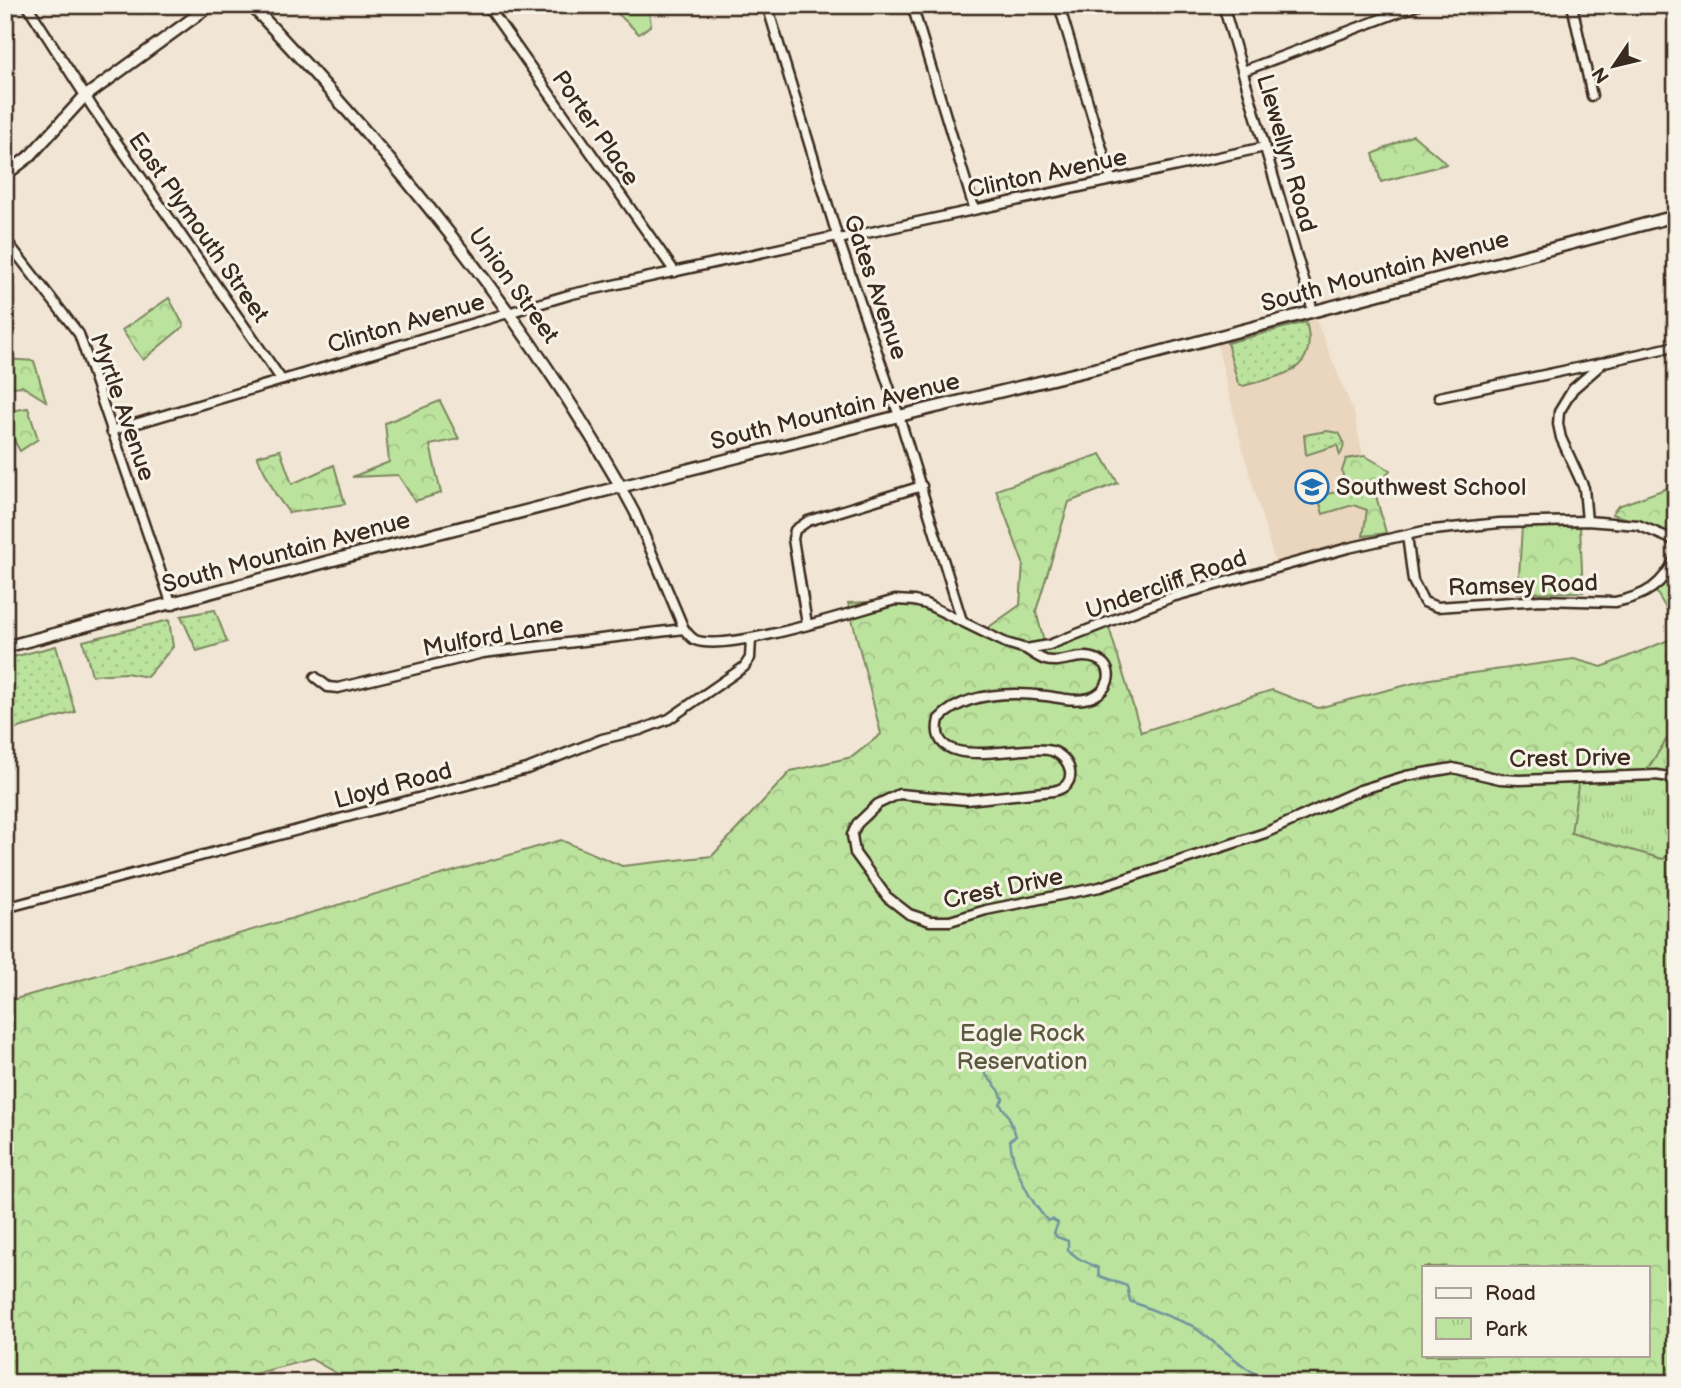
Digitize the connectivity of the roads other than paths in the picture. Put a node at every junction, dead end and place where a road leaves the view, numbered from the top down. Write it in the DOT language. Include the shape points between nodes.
graph roads {
  1 [pos="27,5"];
  2 [pos="211,5"];
  3 [pos="251,5"];
  4 [pos="487,5"];
  5 [pos="778,5"];
  6 [pos="912,5"];
  7 [pos="1059,5"];
  8 [pos="1223,5"];
  9 [pos="1418,5"];
  10 [pos="1572,5"];
  11 [pos="768,7"];
  12 [pos="1243,71"];
  13 [pos="85,96"];
  14 [pos="1592,96"];
  15 [pos="1265,147"];
  16 [pos="5,175"];
  17 [pos="1111,179"];
  18 [pos="974,208"];
  19 [pos="1676,216"];
  20 [pos="838,237"];
  21 [pos="5,239"];
  22 [pos="675,272"];
  23 [pos="1313,311"];
  24 [pos="510,313"];
  25 [pos="1676,346"];
  26 [pos="1604,362"];
  27 [pos="281,379"];
  28 [pos="1439,397"];
  29 [pos="899,416"];
  30 [pos="111,431"];
  31 [pos="922,486"];
  32 [pos="621,487"];
  33 [pos="1587,521"];
  34 [pos="1407,535"];
  35 [pos="1676,541"];
  36 [pos="1676,556"];
  37 [pos="172,605"];
  38 [pos="962,621"];
  39 [pos="807,624"];
  40 [pos="684,629"];
  41 [pos="751,639"];
  42 [pos="5,647"];
  43 [pos="1026,649"];
  44 [pos="315,677"];
  45 [pos="1676,778"];
  46 [pos="5,908"];
  1 -- 13 [label="street, East Plymouth Street"];
  2 -- 13 [label="street"];
  3 -- 24 [label="street, Union Street" via="451,233"];
  4 -- 22 [label="street, Porter Place"];
  5 -- 11 [label="street"];
  6 -- 18 [label="street"];
  7 -- 17 [label="street"];
  8 -- 12 [label="street, Llewellyn Road"];
  9 -- 12 [label="street"];
  10 -- 14 [label="street"];
  11 -- 20 [label="street, Gates Avenue"];
  12 -- 15 [label="street, Llewellyn Road"];
  13 -- 16 [label="street" via="30,156"];
  13 -- 27 [label="street, East Plymouth Street"];
  15 -- 17 [label="street, Clinton Avenue"];
  15 -- 23 [label="street, Llewellyn Road"];
  17 -- 18 [label="street, Clinton Avenue"];
  18 -- 20 [label="street, Clinton Avenue"];
  19 -- 23 [label="street, South Mountain Avenue"];
  20 -- 22 [label="street, Clinton Avenue"];
  20 -- 29 [label="street, Gates Avenue"];
  21 -- 30 [label="street, Myrtle Avenue" via="79,334"];
  22 -- 24 [label="street, Clinton Avenue"];
  23 -- 29 [label="street, South Mountain Avenue"];
  24 -- 27 [label="street, Clinton Avenue"];
  24 -- 32 [label="street, Union Street"];
  25 -- 26 [label="street"];
  26 -- 28 [label="street"];
  26 -- 33 [label="street" via="1573,389 1559,412 1561,438 1584,488"];
  27 -- 30 [label="street, Clinton Avenue"];
  29 -- 31 [label="street, Gates Avenue"];
  29 -- 32 [label="street, South Mountain Avenue"];
  30 -- 37 [label="street, Myrtle Avenue"];
  31 -- 38 [label="street, Gates Avenue"];
  31 -- 39 [label="street" via="808,521 795,530"];
  32 -- 37 [label="street, South Mountain Avenue"];
  32 -- 40 [label="street, Union Street"];
  33 -- 34 [label="street, Undercliff Road" via="1499,523"];
  33 -- 35 [label="street, Undercliff Road" via="1638,525"];
  34 -- 36 [label="street, Ramsey Road" via="1413,581 1424,602 1437,607 1548,600 1615,602 1657,585"];
  34 -- 43 [label="street, Undercliff Road" via="1172,597 1074,636"];
  37 -- 42 [label="street, South Mountain Avenue"];
  38 -- 39 [label="street" via="926,604 895,600"];
  38 -- 43 [label="street"];
  39 -- 41 [label="street"];
  40 -- 41 [label="street" via="704,642"];
  40 -- 44 [label="street, Mulford Lane" via="483,653 338,688"];
  41 -- 46 [label="street, Lloyd Road" via="750,658 744,667 656,725 602,738 527,769"];
  43 -- 45 [label="street, Crest Drive" via="1046,660 1096,659 1105,664 1108,682 1087,699 1018,694 969,701 944,713 938,729 946,745 962,753 1055,752 1069,767 1066,786 967,800 899,794 878,804 852,835 855,853 877,885 892,902 919,919 950,921 1100,887 1265,833 1360,790 1406,776 1452,768 1520,780"];
}
